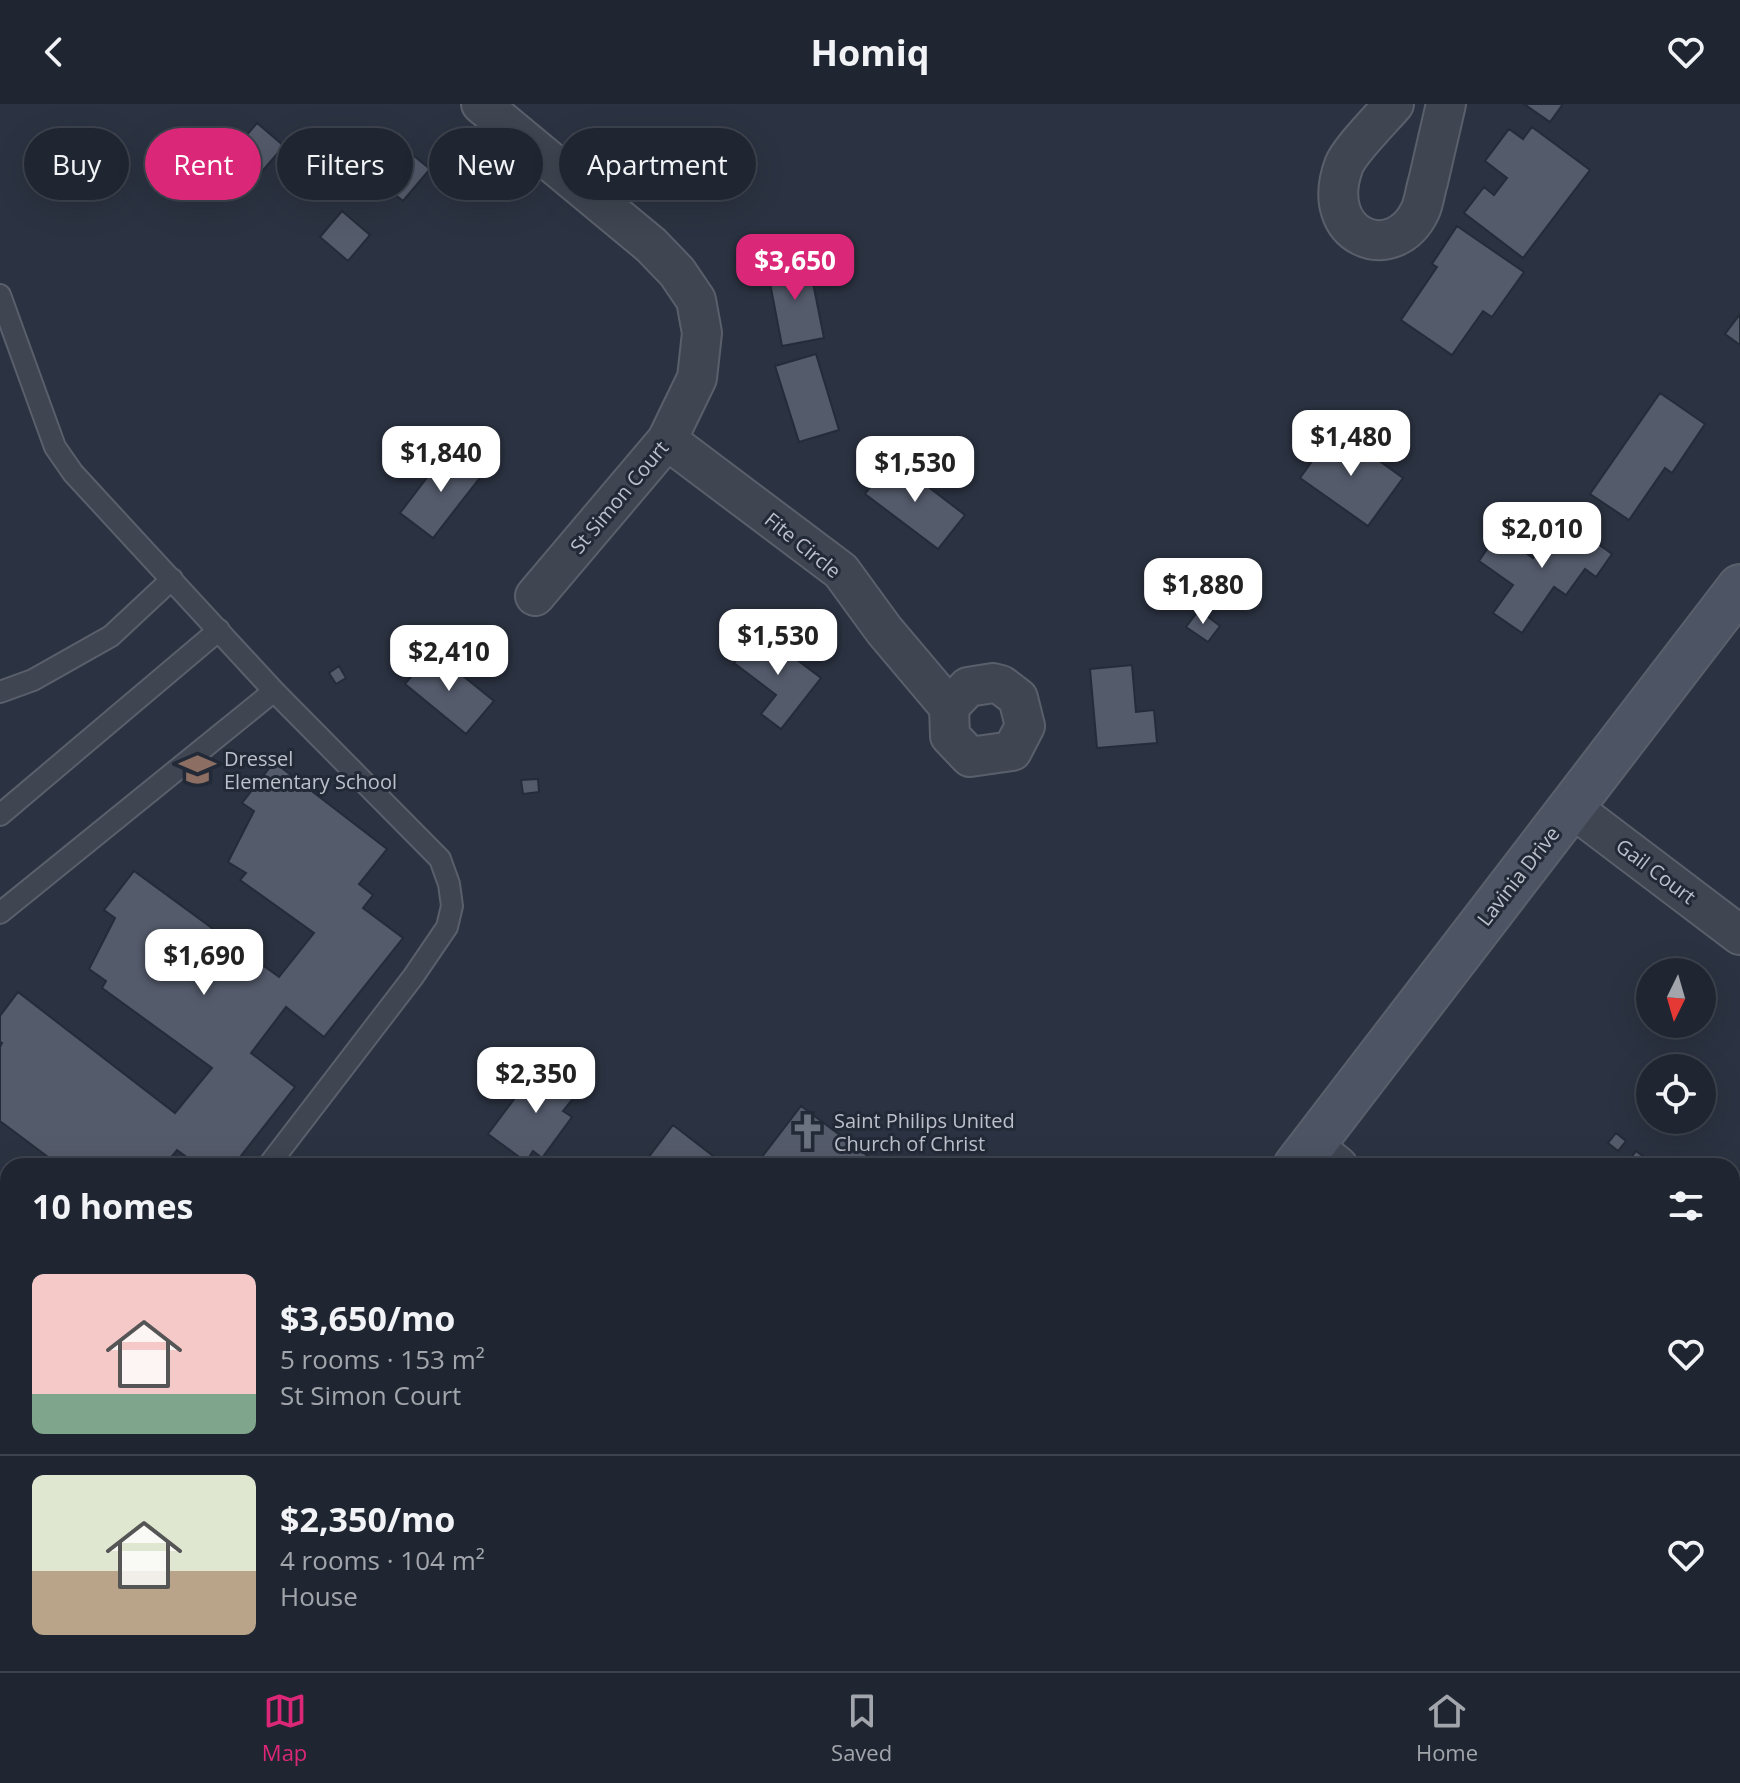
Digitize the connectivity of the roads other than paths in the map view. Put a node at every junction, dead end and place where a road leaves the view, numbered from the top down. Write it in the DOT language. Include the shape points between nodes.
graph roads {
  1 [pos="481,104"];
  2 [pos="1394,104"];
  3 [pos="1446,104"];
  4 [pos="0,295"];
  5 [pos="667,440"];
  6 [pos="172,579"];
  7 [pos="1740,587"];
  8 [pos="535,596"];
  9 [pos="219,630"];
  10 [pos="274,691"];
  11 [pos="0,692"];
  12 [pos="949,707"];
  13 [pos="1571,807"];
  14 [pos="0,815"];
  15 [pos="0,913"];
  16 [pos="1740,935"];
  17 [pos="274,1158"];
  18 [pos="1316,1158"];
  1 -- 5 [label="street, St Simon Court" via="651,245 696,300 702,333 697,378"];
  2 -- 3 [label="street" via="1345,163 1336,199 1342,221 1359,236 1383,241 1405,232 1421,211"];
  4 -- 6 [label="lane" via="55,447"];
  5 -- 8 [label="street, St Simon Court"];
  5 -- 12 [label="street, Fite Circle" via="841,571"];
  6 -- 9 [label="lane"];
  6 -- 11 [label="lane" via="111,636 33,680"];
  7 -- 13 [label="street, Lavinia Drive"];
  9 -- 10 [label="lane"];
  9 -- 14 [label="lane"];
  10 -- 15 [label="lane"];
  10 -- 17 [label="lane" via="440,859 452,906 447,927 413,977"];
  13 -- 16 [label="street, Gail Court"];
  13 -- 18 [label="street, Lavinia Drive"];
}
